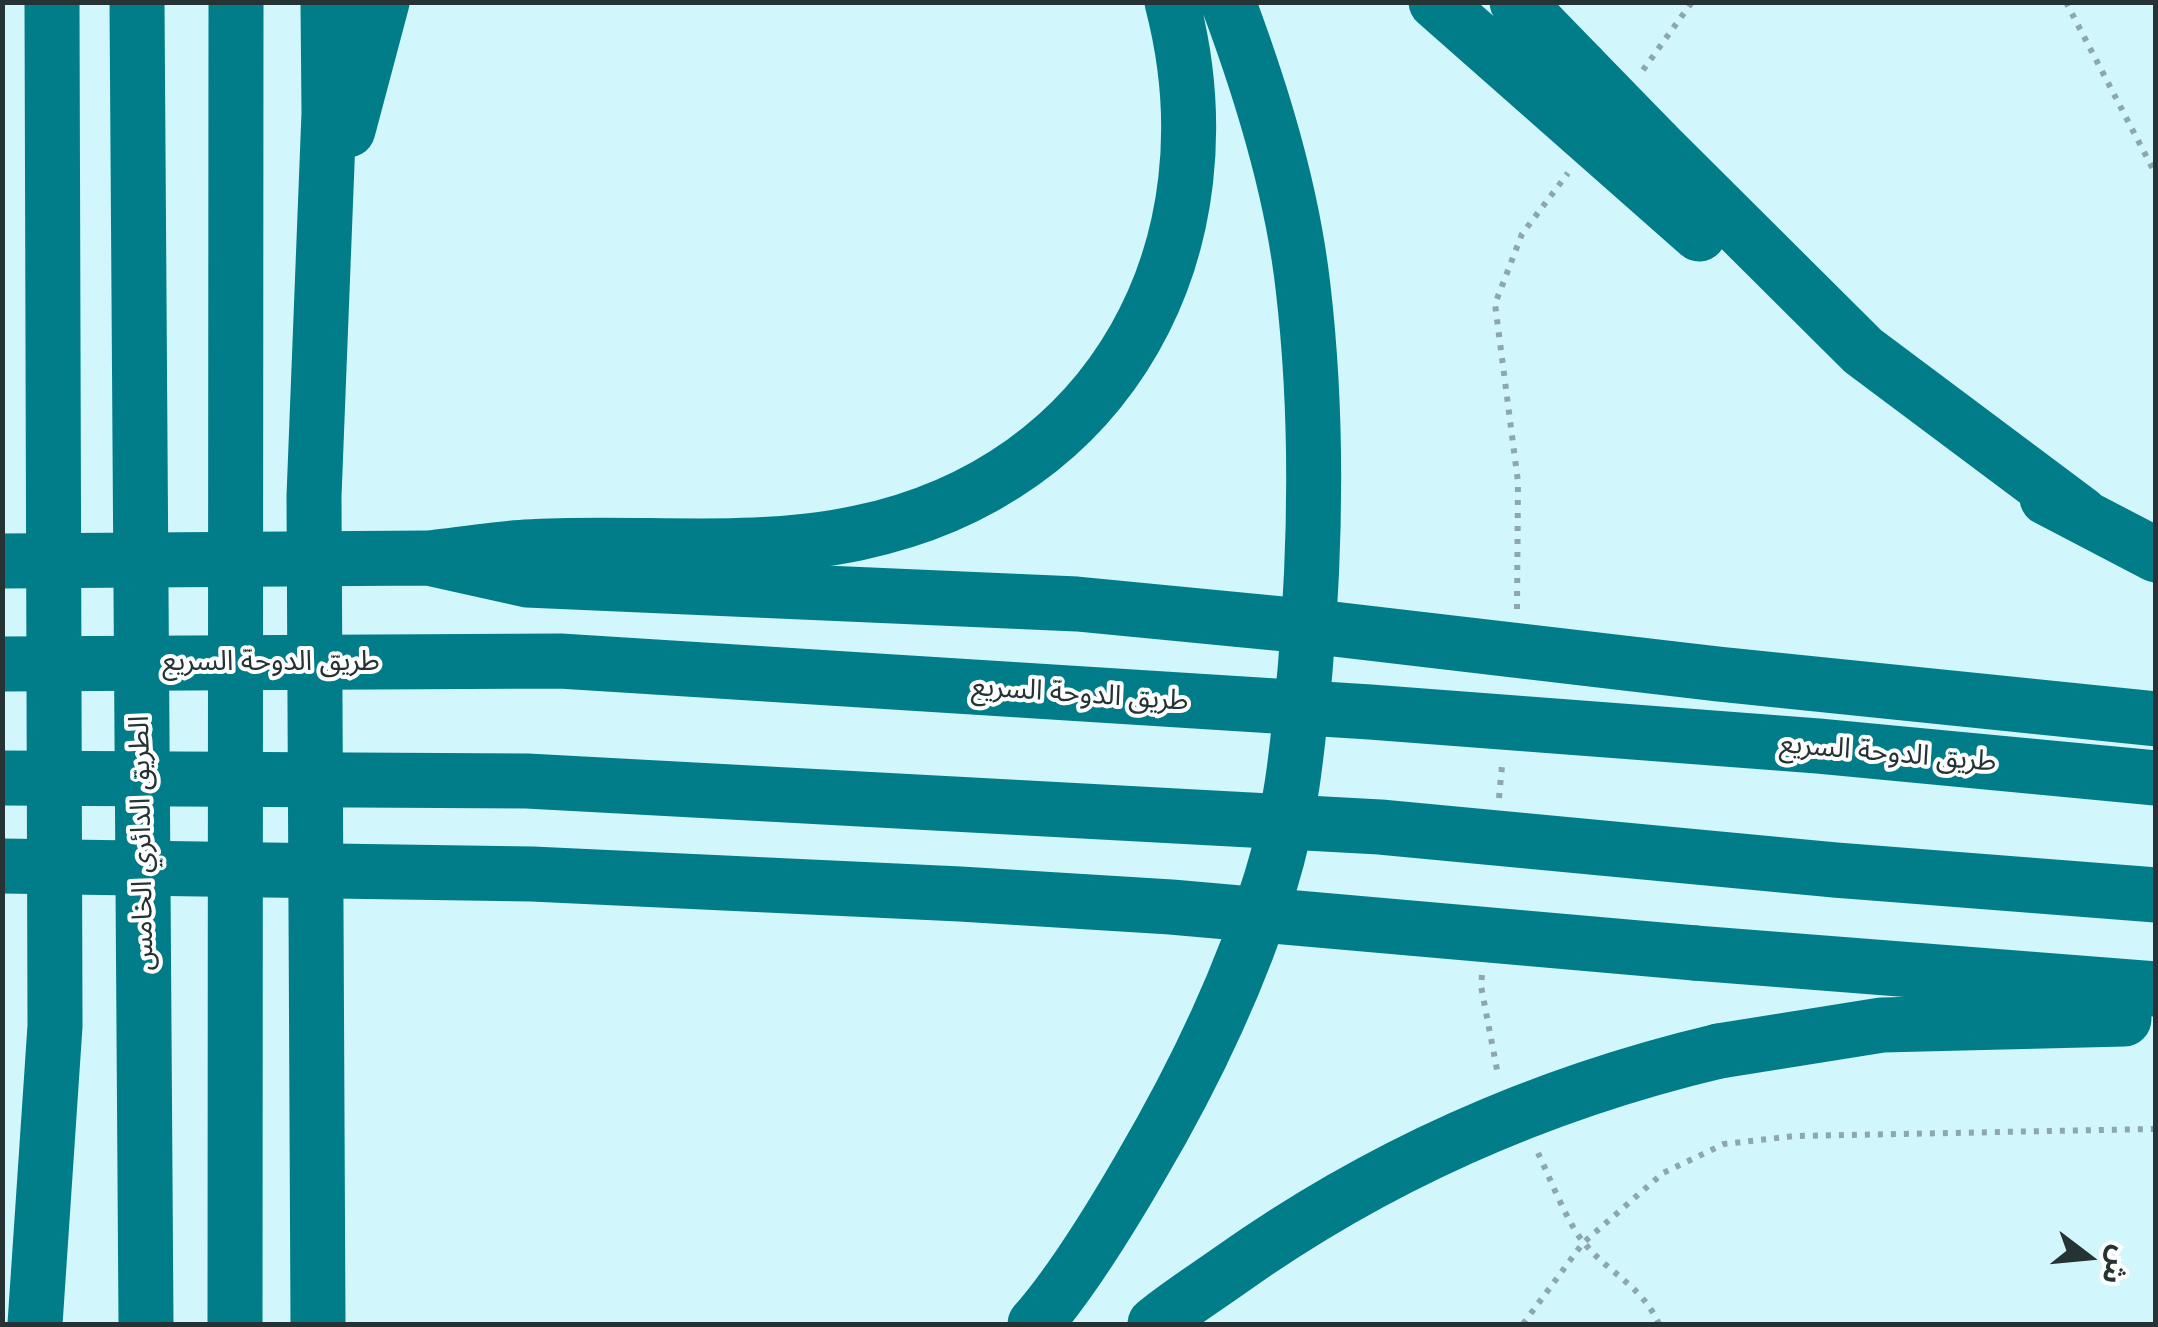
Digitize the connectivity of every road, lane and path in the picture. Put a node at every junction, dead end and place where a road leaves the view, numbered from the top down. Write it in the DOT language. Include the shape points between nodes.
graph roads {
  1 [pos="52,2"];
  2 [pos="137,2"];
  3 [pos="236,2"];
  4 [pos="328,2"];
  5 [pos="382,2"];
  6 [pos="1172,2"];
  7 [pos="1228,2"];
  8 [pos="1436,2"];
  9 [pos="1517,2"];
  10 [pos="2066,2"];
  11 [pos="2156,175"];
  12 [pos="314,496"];
  13 [pos="2080,514"];
  14 [pos="2156,555"];
  15 [pos="428,558"];
  16 [pos="2,562"];
  17 [pos="2,664"];
  18 [pos="2156,719"];
  19 [pos="2,778"];
  20 [pos="2156,778"];
  21 [pos="2,866"];
  22 [pos="2156,894"];
  23 [pos="2156,989"];
  24 [pos="2156,1019"];
  25 [pos="54,1026"];
  26 [pos="2156,1129"];
  27 [pos="1583,1243"];
  28 [pos="35,1324"];
  29 [pos="64,1324"];
  30 [pos="146,1324"];
  31 [pos="234,1324"];
  32 [pos="318,1324"];
  33 [pos="1035,1324"];
  34 [pos="1156,1324"];
  35 [pos="1523,1324"];
  36 [pos="1658,1324"];
  1 -- 25 [label="highway"];
  2 -- 30 [label="highway, الطريق الدائري الخامس"];
  3 -- 31 [label="highway"];
  4 -- 12 [label="highway"];
  5 -- 12 [label="highway" via="348,129"];
  6 -- 15 [label="highway" via="1190,108 1180,217 1168,267 1138,336 1095,400 1006,474 918,517 857,534 783,542 526,547"];
  7 -- 33 [label="highway" via="1253,69 1303,283 1312,389 1311,598 1296,769 1272,878 1181,1098 1116,1208"];
  8 -- 13 [label="highway, bridge" via="1850,367 1985,468"];
  9 -- 13 [label="highway, bridge" via="1863,351"];
  10 -- 11 [label="path"];
  12 -- 32 [label="highway"];
  13 -- 14 [label="highway"];
  15 -- 16 [label="highway, bridge"];
  15 -- 18 [label="highway, bridge" via="527,580 1116,608"];
  17 -- 20 [label="highway, طريق الدوحة السريع, bridge" via="560,661 1370,712"];
  19 -- 22 [label="highway, bridge" via="528,782 1320,824"];
  21 -- 23 [label="highway, bridge" via="532,874 960,894"];
  24 -- 34 [label="highway, bridge" via="1882,1025 1636,1070 1468,1133 1351,1192"];
  25 -- 28 [label="highway"];
  25 -- 29 [label="highway"];
  26 -- 27 [label="path" via="1795,1136 1724,1144 1663,1173"];
  27 -- 35 [label="path"];
  27 -- 36 [label="path" via="1640,1294"];
}
